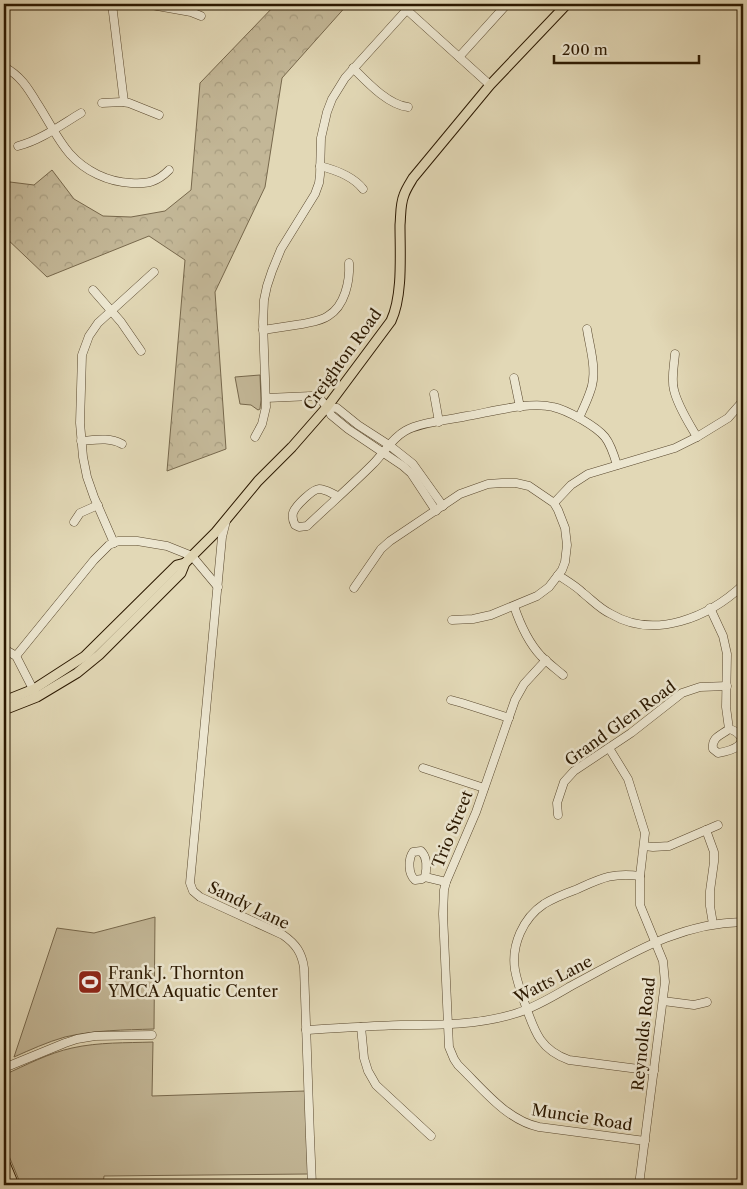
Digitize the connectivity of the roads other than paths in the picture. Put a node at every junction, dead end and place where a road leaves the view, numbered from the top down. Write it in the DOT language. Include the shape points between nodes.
graph roads {
  1 [pos="112,4"];
  2 [pos="146,4"];
  3 [pos="507,4"];
  4 [pos="567,4"];
  5 [pos="409,7"];
  6 [pos="201,16"];
  7 [pos="459,56"];
  8 [pos="4,67"];
  9 [pos="353,68"];
  10 [pos="490,85"];
  11 [pos="124,102"];
  12 [pos="102,103"];
  13 [pos="408,107"];
  14 [pos="81,113"];
  15 [pos="160,115"];
  16 [pos="54,130"];
  17 [pos="18,146"];
  18 [pos="320,166"];
  19 [pos="169,170"];
  20 [pos="364,189"];
  21 [pos="349,263"];
  22 [pos="154,272"];
  23 [pos="93,290"];
  24 [pos="111,310"];
  25 [pos="587,329"];
  26 [pos="263,330"];
  27 [pos="141,351"];
  28 [pos="675,354"];
  29 [pos="514,378"];
  30 [pos="434,394"];
  31 [pos="266,398"];
  32 [pos="743,401"];
  33 [pos="327,407"];
  34 [pos="520,407"];
  35 [pos="579,418"];
  36 [pos="439,422"];
  37 [pos="255,437"];
  38 [pos="697,438"];
  39 [pos="81,441"];
  40 [pos="122,444"];
  41 [pos="389,445"];
  42 [pos="384,452"];
  43 [pos="617,465"];
  44 [pos="338,496"];
  45 [pos="554,503"];
  46 [pos="98,505"];
  47 [pos="443,506"];
  48 [pos="436,511"];
  49 [pos="226,519"];
  50 [pos="74,522"];
  51 [pos="114,543"];
  52 [pos="192,556"];
  53 [pos="558,576"];
  54 [pos="743,585"];
  55 [pos="218,587"];
  56 [pos="354,588"];
  57 [pos="514,606"];
  58 [pos="710,608"];
  59 [pos="452,620"];
  60 [pos="4,649"];
  61 [pos="16,656"];
  62 [pos="546,660"];
  63 [pos="563,675"];
  64 [pos="727,686"];
  65 [pos="35,693"];
  66 [pos="451,700"];
  67 [pos="4,701"];
  68 [pos="4,710"];
  69 [pos="508,718"];
  70 [pos="729,729"];
  71 [pos="609,748"];
  72 [pos="423,768"];
  73 [pos="484,788"];
  74 [pos="558,816"];
  75 [pos="718,825"];
  76 [pos="706,830"];
  77 [pos="644,846"];
  78 [pos="640,876"];
  79 [pos="425,877"];
  80 [pos="446,882"];
  81 [pos="743,922"];
  82 [pos="713,924"];
  83 [pos="655,942"];
  84 [pos="663,1001"];
  85 [pos="707,1002"];
  86 [pos="527,1010"];
  87 [pos="448,1025"];
  88 [pos="361,1027"];
  89 [pos="306,1030"];
  90 [pos="152,1036"];
  91 [pos="4,1068"];
  92 [pos="654,1071"];
  93 [pos="431,1136"];
  94 [pos="645,1141"];
  95 [pos="4,1161"];
  96 [pos="14,1185"];
  97 [pos="312,1185"];
  98 [pos="639,1185"];
  1 -- 11 [label="street"];
  2 -- 6 [label="street"];
  3 -- 7 [label="street"];
  4 -- 10 [label="main road, Creighton Road"];
  5 -- 7 [label="street"];
  5 -- 9 [label="street"];
  7 -- 10 [label="street"];
  8 -- 16 [label="street" via="26,85"];
  9 -- 13 [label="street" via="385,97"];
  9 -- 18 [label="street" via="337,89 327,112 321,138"];
  10 -- 33 [label="main road, Creighton Road" via="408,186 401,211 396,308 390,321"];
  11 -- 12 [label="street"];
  11 -- 15 [label="street"];
  14 -- 16 [label="street"];
  16 -- 17 [label="street"];
  16 -- 19 [label="street" via="80,164 110,180 150,182"];
  18 -- 20 [label="street" via="338,171"];
  18 -- 26 [label="street" via="316,191 281,249 271,273 264,300"];
  21 -- 26 [label="street" via="342,302 332,314 314,321"];
  22 -- 24 [label="street"];
  23 -- 24 [label="street"];
  24 -- 27 [label="street"];
  24 -- 39 [label="street" via="94,327 84,350"];
  25 -- 35 [label="street" via="594,370 591,391"];
  26 -- 31 [label="street"];
  28 -- 38 [label="street" via="674,389"];
  29 -- 34 [label="street"];
  30 -- 36 [label="street"];
  31 -- 33 [label="street" via="312,396"];
  31 -- 37 [label="street" via="264,419"];
  32 -- 38 [label="street" via="728,418"];
  33 -- 41 [label="street" via="337,408"];
  33 -- 42 [label="street" via="348,428"];
  33 -- 49 [label="main road, Creighton Road"];
  34 -- 35 [label="street" via="553,407"];
  34 -- 36 [label="street"];
  35 -- 43 [label="street" via="605,436"];
  36 -- 41 [label="street" via="410,428"];
  38 -- 43 [label="street"];
  39 -- 40 [label="street" via="107,439"];
  39 -- 46 [label="street" via="87,476"];
  41 -- 42 [label="street"];
  41 -- 47 [label="street" via="413,464"];
  42 -- 44 [label="street"];
  42 -- 48 [label="street" via="411,474"];
  43 -- 45 [label="street" via="588,474 571,485"];
  44 -- 44 [label="street" via="307,526 295,525 292,515 312,492 322,489"];
  45 -- 47 [label="street" via="528,486 502,483 488,484 460,494"];
  45 -- 53 [label="street" via="567,537 565,562"];
  46 -- 50 [label="street" via="80,513"];
  46 -- 51 [label="street"];
  47 -- 48 [label="street"];
  48 -- 56 [label="street" via="381,549"];
  49 -- 52 [label="main road, Creighton Road"];
  49 -- 55 [label="street, Sandy Lane"];
  51 -- 52 [label="street" via="138,540"];
  51 -- 61 [label="street" via="94,560"];
  52 -- 55 [label="street"];
  52 -- 65 [label="main road, Creighton Road" via="177,565 85,656"];
  53 -- 57 [label="street" via="543,592"];
  53 -- 58 [label="street" via="609,614 638,625 668,624"];
  54 -- 58 [label="street"];
  55 -- 89 [label="street, Sandy Lane" via="190,883 200,897 276,931 297,948 304,968"];
  57 -- 59 [label="street" via="481,618"];
  57 -- 62 [label="street" via="530,642"];
  58 -- 64 [label="street" via="726,644"];
  60 -- 61 [label="street"];
  61 -- 65 [label="street"];
  62 -- 63 [label="street"];
  62 -- 69 [label="street, Trio Street" via="524,684"];
  64 -- 70 [label="street"];
  64 -- 71 [label="street, Grand Glen Road" via="700,687 682,693"];
  65 -- 67 [label="main road, Creighton Road"];
  65 -- 68 [label="main road, Creighton Road"];
  66 -- 69 [label="street"];
  69 -- 73 [label="street, Trio Street"];
  71 -- 74 [label="street, Grand Glen Road" via="574,771 564,782 557,802"];
  71 -- 77 [label="street, Reynolds Road" via="628,779 645,833"];
  72 -- 73 [label="street"];
  73 -- 80 [label="street, Trio Street"];
  75 -- 76 [label="street"];
  76 -- 77 [label="street" via="669,846"];
  76 -- 82 [label="street" via="714,852 710,891"];
  77 -- 78 [label="street, Reynolds Road"];
  78 -- 83 [label="street, Reynolds Road" via="640,906"];
  78 -- 86 [label="street" via="619,874 602,878 554,899 528,918 518,937 514,962"];
  79 -- 80 [label="street"];
  80 -- 87 [label="street, Trio Street" via="443,914"];
  81 -- 82 [label="street, Watts Lane"];
  82 -- 83 [label="street, Watts Lane"];
  83 -- 84 [label="street, Reynolds Road" via="665,982"];
  83 -- 86 [label="street, Watts Lane"];
  84 -- 85 [label="street" via="694,1005"];
  84 -- 92 [label="street, Reynolds Road"];
  86 -- 87 [label="street, Watts Lane" via="491,1020"];
  86 -- 92 [label="street" via="540,1040 562,1057"];
  87 -- 88 [label="street, Watts Lane"];
  87 -- 94 [label="street, Muncie Road" via="449,1048 458,1065 516,1119 539,1127"];
  88 -- 89 [label="street, Watts Lane"];
  88 -- 93 [label="street" via="364,1058 376,1085"];
  89 -- 97 [label="street, Sandy Lane"];
  90 -- 91 [label="street" via="77,1039"];
  92 -- 94 [label="street, Reynolds Road"];
  94 -- 98 [label="street, Reynolds Road"];
  95 -- 96 [label="main road"];
}
